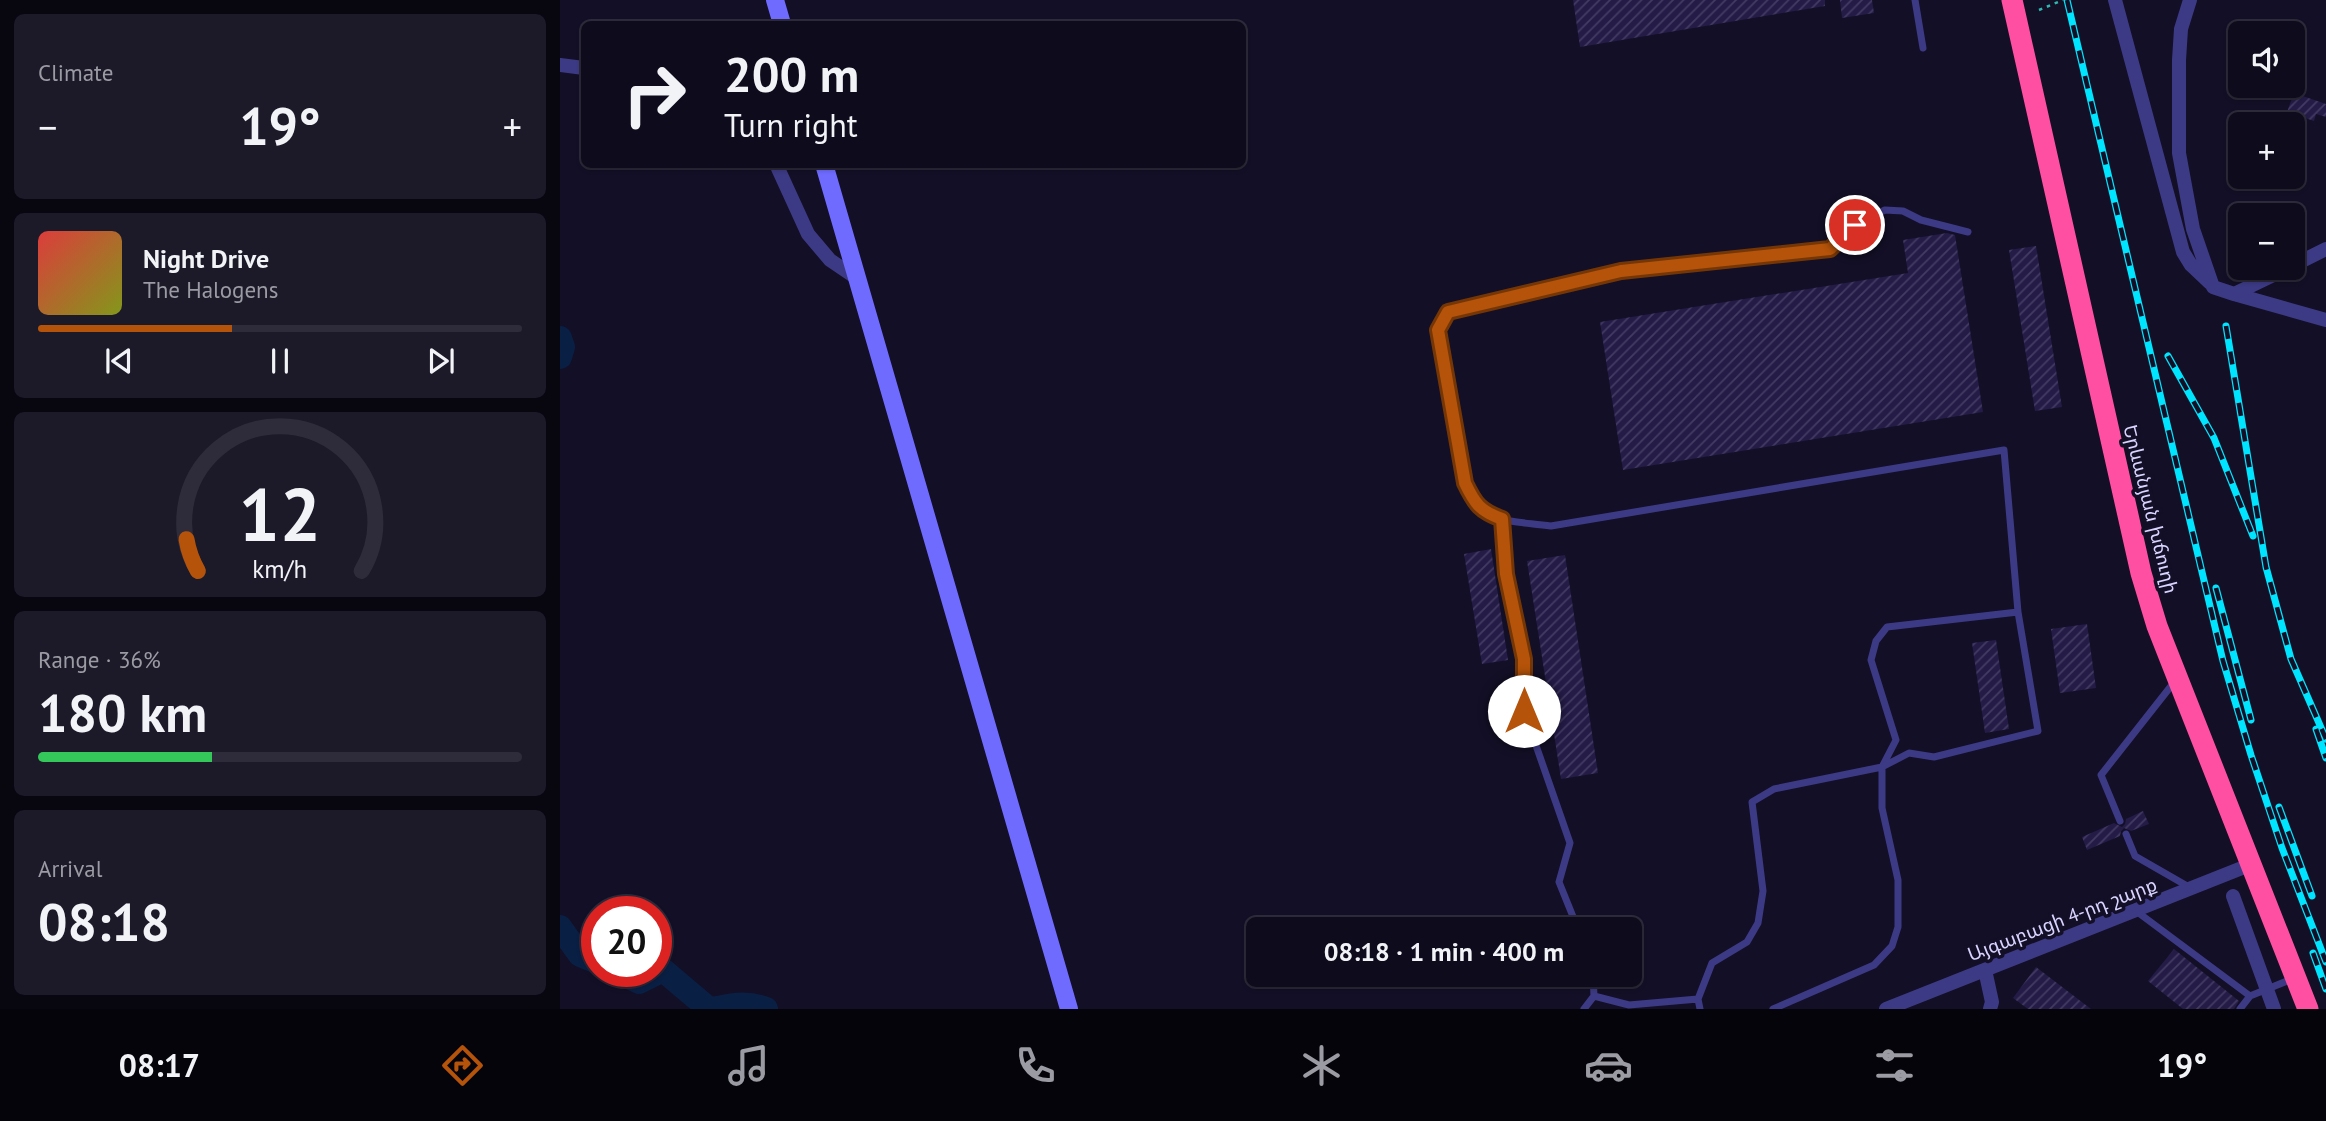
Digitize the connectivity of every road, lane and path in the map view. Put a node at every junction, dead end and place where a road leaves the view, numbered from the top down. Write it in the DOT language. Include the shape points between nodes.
graph roads {
  1 [pos="775,0"];
  2 [pos="1915,0"];
  3 [pos="2012,0"];
  4 [pos="2063,0"];
  5 [pos="2115,0"];
  6 [pos="2190,0"];
  7 [pos="2039,10"];
  8 [pos="781,21"];
  9 [pos="1923,48"];
  10 [pos="560,65"];
  11 [pos="581,68"];
  12 [pos="778,168"];
  13 [pos="825,168"];
  14 [pos="1968,232"];
  15 [pos="2326,249"];
  16 [pos="2305,260"];
  17 [pos="855,277"];
  18 [pos="2263,280"];
  19 [pos="2213,287"];
  20 [pos="2234,294"];
  21 [pos="2326,320"];
  22 [pos="1502,519"];
  23 [pos="2018,612"];
  24 [pos="2178,678"];
  25 [pos="1882,767"];
  26 [pos="2120,821"];
  27 [pos="2126,834"];
  28 [pos="2252,864"];
  29 [pos="2192,889"];
  30 [pos="2233,896"];
  31 [pos="2137,911"];
  32 [pos="1573,917"];
  33 [pos="1985,970"];
  34 [pos="2296,977"];
  35 [pos="1594,987"];
  36 [pos="2267,989"];
  37 [pos="1594,996"];
  38 [pos="2250,996"];
  39 [pos="1698,999"];
  40 [pos="1069,1009"];
  41 [pos="1584,1009"];
  42 [pos="1700,1009"];
  43 [pos="1773,1009"];
  44 [pos="1886,1009"];
  45 [pos="1990,1009"];
  46 [pos="2240,1009"];
  47 [pos="2274,1009"];
  48 [pos="2308,1009"];
  1 -- 8 [label="street"];
  2 -- 9 [label="lane"];
  3 -- 24 [label="highway, Երևանյան խճուղի" via="2141,573"];
  4 -- 7 [label="path"];
  5 -- 19 [label="street" via="2182,252"];
  6 -- 19 [label="street" via="2179,50 2179,153 2193,229"];
  10 -- 11 [label="street"];
  12 -- 17 [label="street" via="808,234 830,260"];
  13 -- 17 [label="street"];
  14 -- 22 [label="lane" via="1903,211 1885,210 1855,225 1830,249 1621,271 1448,312 1438,330 1465,483 1486,513"];
  15 -- 16 [label="street"];
  17 -- 40 [label="street"];
  18 -- 20 [label="street"];
  19 -- 20 [label="street"];
  20 -- 21 [label="street"];
  22 -- 23 [label="lane" via="1551,526 2004,450"];
  22 -- 32 [label="lane" via="1506,574 1524,659 1524,711 1570,843 1559,882"];
  23 -- 25 [label="lane" via="1888,627 1876,641 1871,660 1896,740"];
  23 -- 25 [label="lane" via="2038,732 1934,757 1909,753"];
  24 -- 26 [label="lane" via="2101,775"];
  24 -- 28 [label="highway, Երևանյան խճուղի"];
  25 -- 39 [label="lane" via="1773,789 1752,802 1763,891 1758,923 1748,942 1712,962"];
  25 -- 43 [label="lane" via="1882,808 1898,880 1898,927 1892,946 1874,965"];
  27 -- 29 [label="lane" via="2135,856"];
  28 -- 29 [label="street, Այգաբացի 4-րդ շարք"];
  28 -- 34 [label="highway, Երևանյան խճուղի"];
  29 -- 31 [label="street, Այգաբացի 4-րդ շարք"];
  30 -- 36 [label="street"];
  31 -- 33 [label="street, Այգաբացի 4-րդ շարք"];
  31 -- 38 [label="lane"];
  33 -- 44 [label="street, Այգաբացի 4-րդ շարք"];
  33 -- 45 [label="street"];
  34 -- 36 [label="lane"];
  34 -- 48 [label="highway, Երևանյան խճուղի"];
  35 -- 37 [label="lane"];
  36 -- 38 [label="lane"];
  36 -- 47 [label="street"];
  37 -- 39 [label="lane" via="1629,1005"];
  37 -- 41 [label="lane"];
  38 -- 46 [label="lane"];
  39 -- 42 [label="lane"];
}
